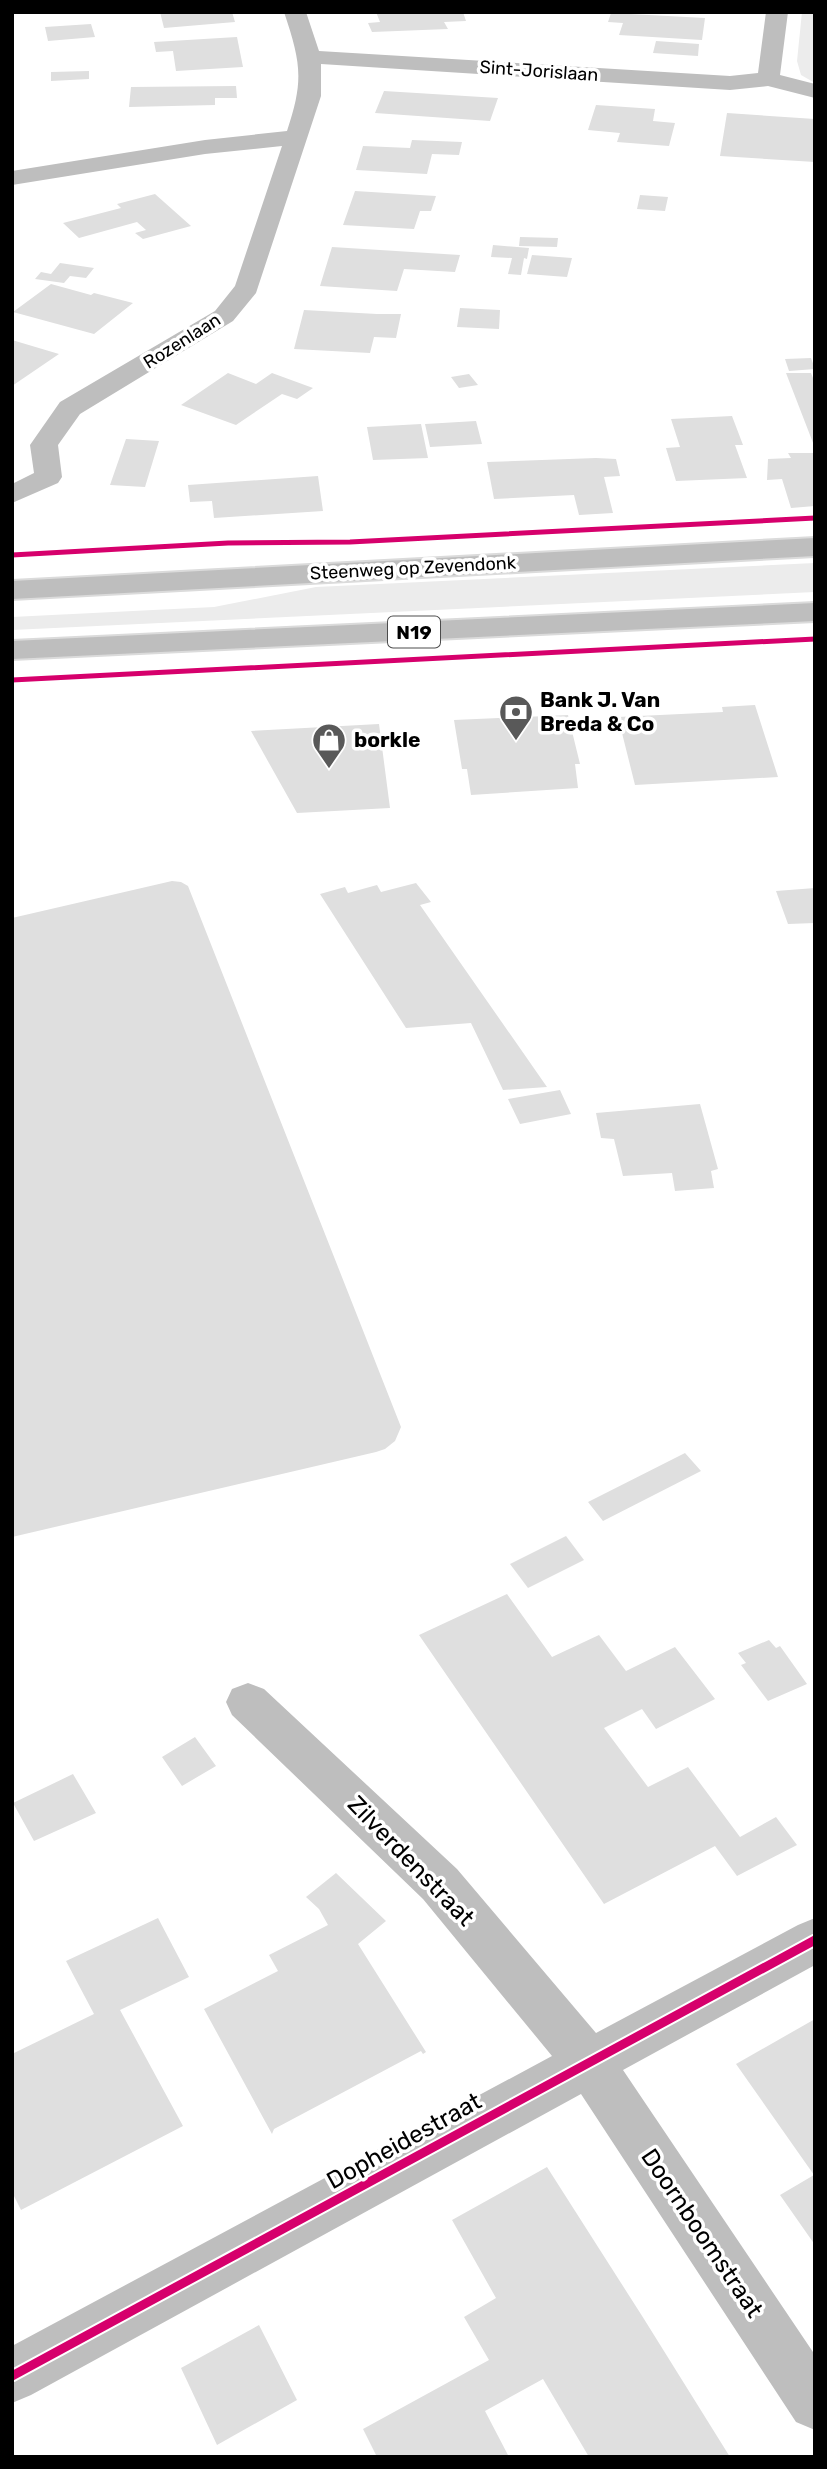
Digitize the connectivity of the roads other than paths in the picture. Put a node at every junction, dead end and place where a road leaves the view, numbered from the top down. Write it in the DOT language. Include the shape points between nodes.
graph roads {
  1 [pos="295,12"];
  2 [pos="778,12"];
  3 [pos="310,57"];
  4 [pos="768,79"];
  5 [pos="815,91"];
  6 [pos="298,137"];
  7 [pos="12,178"];
  8 [pos="12,495"];
  9 [pos="815,547"];
  10 [pos="12,590"];
  11 [pos="815,612"];
  12 [pos="12,650"];
  13 [pos="248,1702"];
  14 [pos="815,1940"];
  15 [pos="589,2063"];
  16 [pos="12,2376"];
  17 [pos="815,2403"];
  1 -- 3 [label="street, Rozenlaan"];
  2 -- 4 [label="street"];
  3 -- 4 [label="street, Sint-Jorislaan" via="730,83"];
  3 -- 6 [label="street, Rozenlaan" via="310,96"];
  4 -- 5 [label="street, Sint-Jorislaan"];
  6 -- 7 [label="street"];
  6 -- 8 [label="street, Rozenlaan" via="247,288 224,316 70,408 44,445 48,478"];
  9 -- 10 [label="street, Steenweg op Zevendonk"];
  11 -- 12 [label="street, N19"];
  13 -- 15 [label="street, Zilverdenstraat" via="440,1884"];
  14 -- 15 [label="street, Dopheidestraat"];
  15 -- 16 [label="street, Dopheidestraat"];
  15 -- 17 [label="street, Doornboomstraat"];
}
